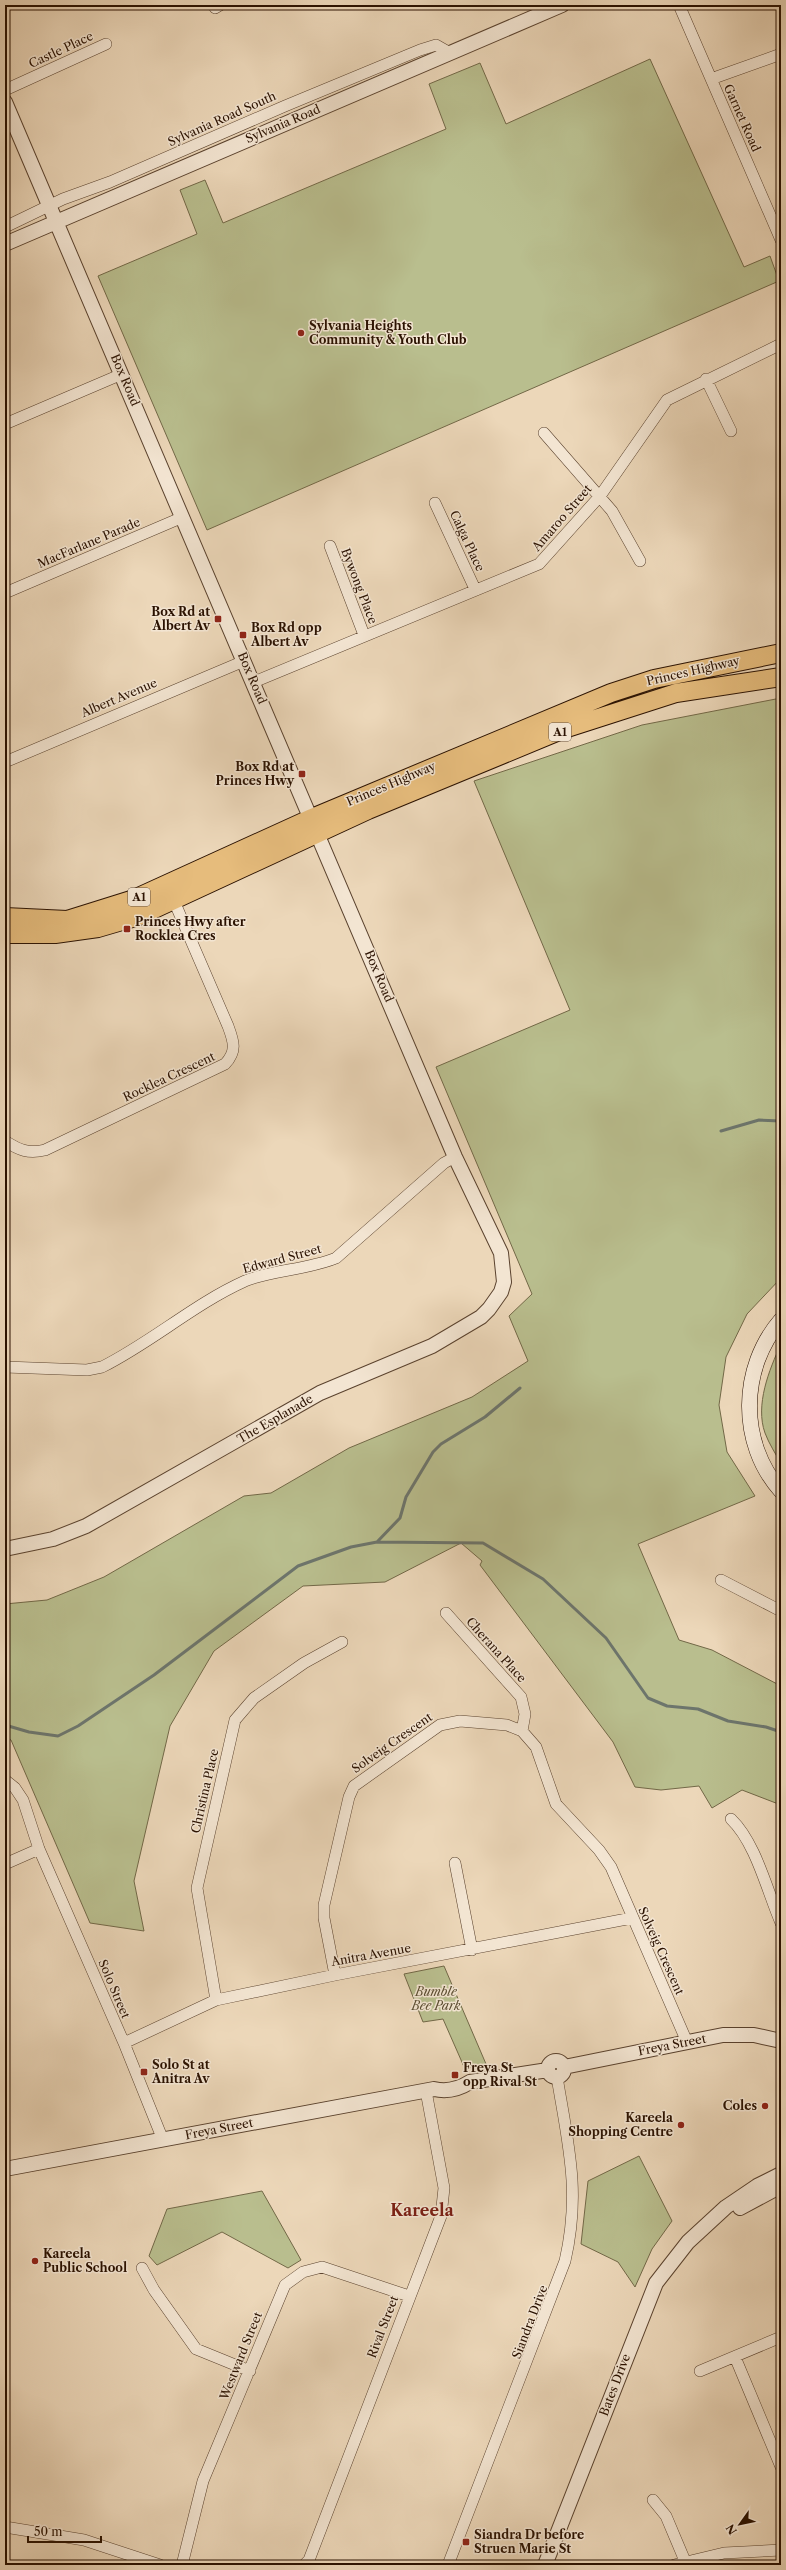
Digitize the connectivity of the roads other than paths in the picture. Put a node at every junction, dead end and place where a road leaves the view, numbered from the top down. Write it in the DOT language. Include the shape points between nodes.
graph roads {
  1 [pos="562,5"];
  2 [pos="679,5"];
  3 [pos="106,44"];
  4 [pos="450,53"];
  5 [pos="781,54"];
  6 [pos="711,79"];
  7 [pos="5,90"];
  8 [pos="5,102"];
  9 [pos="50,206"];
  10 [pos="57,222"];
  11 [pos="5,227"];
  12 [pos="781,240"];
  13 [pos="5,244"];
  14 [pos="781,344"];
  15 [pos="122,374"];
  16 [pos="706,379"];
  17 [pos="5,424"];
  18 [pos="731,431"];
  19 [pos="544,433"];
  20 [pos="600,496"];
  21 [pos="435,503"];
  22 [pos="183,516"];
  23 [pos="330,546"];
  24 [pos="640,561"];
  25 [pos="475,589"];
  26 [pos="5,592"];
  27 [pos="364,635"];
  28 [pos="781,654"];
  29 [pos="244,661"];
  30 [pos="781,677"];
  31 [pos="254,682"];
  32 [pos="5,762"];
  33 [pos="315,825"];
  34 [pos="174,901"];
  35 [pos="5,917"];
  36 [pos="5,934"];
  37 [pos="5,1141"];
  38 [pos="455,1156"];
  39 [pos="501,1254"];
  40 [pos="781,1320"];
  41 [pos="5,1367"];
  42 [pos="781,1491"];
  43 [pos="5,1549"];
  44 [pos="721,1580"];
  45 [pos="781,1611"];
  46 [pos="446,1614"];
  47 [pos="342,1642"];
  48 [pos="522,1731"];
  49 [pos="5,1780"];
  50 [pos="731,1819"];
  51 [pos="39,1849"];
  52 [pos="456,1863"];
  53 [pos="5,1864"];
  54 [pos="632,1918"];
  55 [pos="780,1920"];
  56 [pos="472,1950"];
  57 [pos="335,1975"];
  58 [pos="216,2000"];
  59 [pos="781,2041"];
  60 [pos="687,2042"];
  61 [pos="124,2043"];
  62 [pos="556,2071"];
  63 [pos="430,2090"];
  64 [pos="162,2140"];
  65 [pos="5,2168"];
  66 [pos="781,2174"];
  67 [pos="781,2186"];
  68 [pos="711,2222"];
  69 [pos="142,2268"];
  70 [pos="409,2296"];
  71 [pos="781,2337"];
  72 [pos="735,2357"];
  73 [pos="250,2371"];
  74 [pos="700,2371"];
  75 [pos="781,2467"];
  76 [pos="653,2500"];
  77 [pos="5,2527"];
  78 [pos="781,2550"];
  79 [pos="685,2561"];
  80 [pos="160,2565"];
  81 [pos="182,2565"];
  82 [pos="304,2565"];
  83 [pos="448,2565"];
  84 [pos="545,2565"];
  85 [pos="674,2565"];
  1 -- 4 [label="street, Sylvania Road"];
  2 -- 6 [label="street, Garnet Road"];
  3 -- 7 [label="street, Castle Place"];
  4 -- 9 [label="street, Sylvania Road South" via="436,45 420,50"];
  4 -- 10 [label="street, Sylvania Road"];
  5 -- 6 [label="street"];
  6 -- 12 [label="street, Garnet Road"];
  8 -- 9 [label="street, Box Road"];
  9 -- 10 [label="street, Box Road"];
  9 -- 11 [label="street, Sylvania Road South"];
  10 -- 13 [label="street, Sylvania Road"];
  10 -- 15 [label="street, Box Road"];
  14 -- 16 [label="street, Amaroo Street"];
  15 -- 17 [label="street"];
  15 -- 22 [label="street, Box Road"];
  16 -- 18 [label="street"];
  16 -- 20 [label="street, Amaroo Street" via="666,400"];
  19 -- 20 [label="street"];
  20 -- 24 [label="street" via="612,511"];
  20 -- 25 [label="street, Amaroo Street" via="539,564"];
  21 -- 25 [label="street, Calga Place"];
  22 -- 26 [label="street, MacFarlane Parade"];
  22 -- 29 [label="street, Box Road"];
  23 -- 27 [label="street, Bywong Place"];
  25 -- 27 [label="street, Amaroo Street"];
  27 -- 31 [label="street, Amaroo Street"];
  28 -- 33 [label="highway, Princes Highway / A1" via="654,679 611,693"];
  29 -- 31 [label="street, Box Road"];
  29 -- 32 [label="street, Albert Avenue"];
  30 -- 33 [label="highway, Princes Highway / A1" via="676,693 588,721 431,784"];
  31 -- 33 [label="street, Box Road"];
  33 -- 34 [label="highway, Princes Highway / A1"];
  33 -- 35 [label="highway, Princes Highway / A1" via="127,901 66,920"];
  33 -- 38 [label="street, Box Road"];
  34 -- 36 [label="highway, Princes Highway / A1" via="139,916 98,928 55,934"];
  34 -- 37 [label="street, Rocklea Crescent" via="235,1043 233,1055 225,1064 45,1150 32,1153 18,1150"];
  38 -- 39 [label="street, Box Road"];
  38 -- 41 [label="street, Edward Street" via="336,1258 321,1264 248,1280 223,1292 102,1367 87,1370"];
  39 -- 43 [label="street, The Esplanade" via="504,1282 496,1300 481,1317 443,1340 320,1393 86,1526 53,1539"];
  40 -- 42 [label="main road" via="769,1334 758,1358 748,1406 753,1438 759,1455"];
  44 -- 45 [label="street"];
  46 -- 48 [label="street, Cherana Place" via="521,1697 525,1714"];
  47 -- 58 [label="street, Christina Place" via="304,1663 254,1698 235,1720 197,1888"];
  48 -- 54 [label="street, Solveig Crescent" via="536,1747 556,1804 591,1840 610,1867"];
  48 -- 57 [label="street, Solveig Crescent" via="501,1724 460,1721 440,1725 354,1786 349,1797 324,1912"];
  49 -- 51 [label="street, Solo Street" via="20,1794"];
  50 -- 55 [label="street" via="741,1828 748,1842"];
  51 -- 53 [label="street"];
  51 -- 61 [label="street, Solo Street"];
  52 -- 56 [label="street"];
  54 -- 56 [label="street, Anitra Avenue"];
  54 -- 60 [label="street, Solveig Crescent"];
  56 -- 57 [label="street, Anitra Avenue"];
  57 -- 58 [label="street, Anitra Avenue"];
  58 -- 61 [label="street, Anitra Avenue"];
  59 -- 60 [label="street, Freya Street" via="741,2034"];
  60 -- 62 [label="street, Freya Street"];
  61 -- 64 [label="street, Solo Street"];
  62 -- 63 [label="street, Freya Street" via="470,2082 460,2079 440,2083"];
  62 -- 83 [label="street, Siandra Drive" via="573,2176 574,2209 566,2261"];
  63 -- 64 [label="street, Freya Street"];
  63 -- 70 [label="street, Rival Street" via="444,2188 443,2206"];
  64 -- 65 [label="street, Freya Street"];
  66 -- 68 [label="street, Bates Drive" via="757,2186 726,2207"];
  67 -- 68 [label="street, Bates Drive"];
  68 -- 84 [label="street, Bates Drive" via="688,2242 656,2283"];
  69 -- 73 [label="street" via="154,2290 196,2349"];
  70 -- 73 [label="street, Westward Street" via="322,2267 303,2272 285,2285"];
  70 -- 82 [label="street, Rival Street" via="309,2560"];
  71 -- 72 [label="street"];
  72 -- 74 [label="street"];
  72 -- 75 [label="street"];
  73 -- 81 [label="street, Westward Street" via="203,2481"];
  76 -- 79 [label="street" via="666,2516"];
  77 -- 80 [label="street" via="84,2540"];
  78 -- 79 [label="street" via="724,2553"];
  79 -- 85 [label="street"];
}
